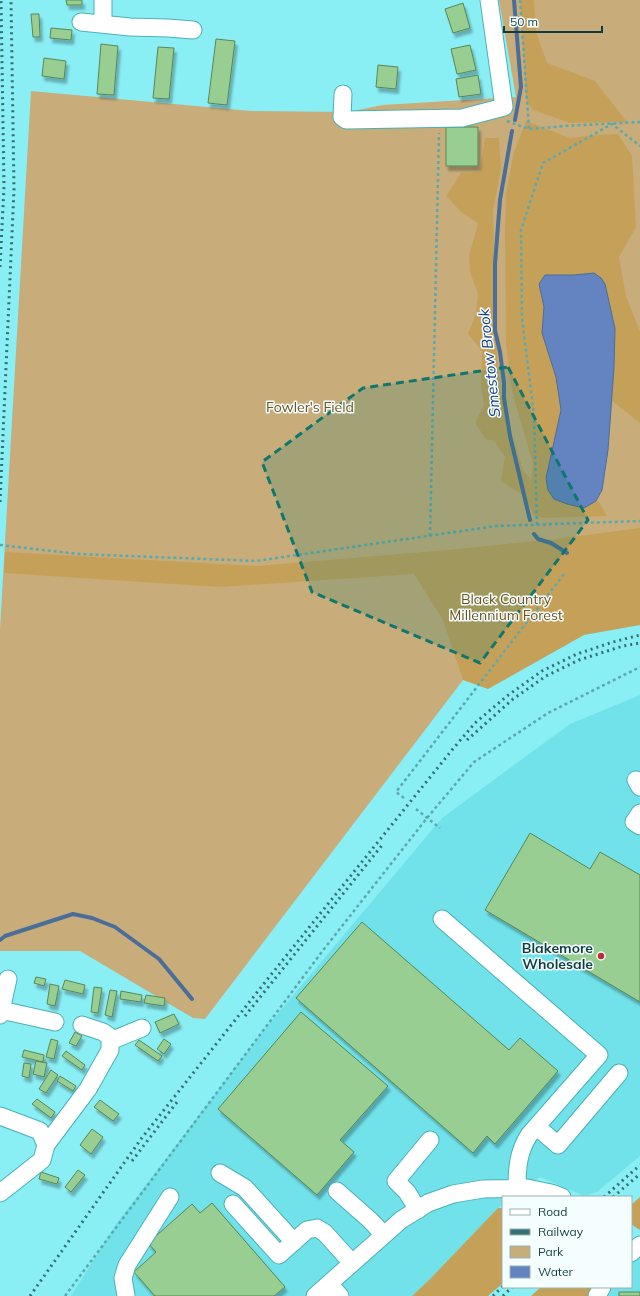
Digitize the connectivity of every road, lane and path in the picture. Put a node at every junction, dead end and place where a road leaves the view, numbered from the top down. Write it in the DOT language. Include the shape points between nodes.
graph roads {
  1 [pos="103,0"];
  2 [pos="489,0"];
  3 [pos="520,0"];
  4 [pos="81,22"];
  5 [pos="103,24"];
  6 [pos="193,30"];
  7 [pos="343,94"];
  8 [pos="504,107"];
  9 [pos="440,118"];
  10 [pos="640,122"];
  11 [pos="612,124"];
  12 [pos="529,129"];
  13 [pos="640,146"];
  14 [pos="640,521"];
  15 [pos="537,525"];
  16 [pos="430,536"];
  17 [pos="0,546"];
  18 [pos="564,574"];
  19 [pos="640,667"];
  20 [pos="404,798"];
  21 [pos="416,809"];
  22 [pos="640,813"];
  23 [pos="427,818"];
  24 [pos="640,826"];
  25 [pos="440,828"];
  26 [pos="442,919"];
  27 [pos="8,979"];
  28 [pos="0,1012"];
  29 [pos="55,1022"];
  30 [pos="82,1025"];
  31 [pos="142,1028"];
  32 [pos="110,1042"];
  33 [pos="619,1073"];
  34 [pos="0,1116"];
  35 [pos="537,1127"];
  36 [pos="430,1140"];
  37 [pos="46,1146"];
  38 [pos="220,1173"];
  39 [pos="517,1188"];
  40 [pos="336,1190"];
  41 [pos="0,1193"];
  42 [pos="559,1196"];
  43 [pos="170,1197"];
  44 [pos="234,1204"];
  45 [pos="418,1210"];
  46 [pos="384,1235"];
  47 [pos="294,1242"];
  48 [pos="640,1245"];
  49 [pos="632,1252"];
  50 [pos="352,1263"];
  51 [pos="334,1290"];
  52 [pos="65,1296"];
  53 [pos="126,1296"];
  54 [pos="315,1296"];
  1 -- 5 [label="street"];
  2 -- 8 [label="street"];
  3 -- 12 [label="path"];
  4 -- 5 [label="street"];
  5 -- 6 [label="street"];
  7 -- 9 [label="street" via="342,117 346,120"];
  8 -- 9 [label="street" via="462,118"];
  8 -- 12 [label="path" via="507,121"];
  9 -- 16 [label="path"];
  10 -- 11 [label="path"];
  11 -- 12 [label="path"];
  11 -- 13 [label="path"];
  11 -- 15 [label="path" via="543,163 521,230 522,318 534,415"];
  14 -- 15 [label="path"];
  15 -- 16 [label="path" via="496,526"];
  16 -- 17 [label="path" via="256,561 78,554"];
  18 -- 20 [label="path" via="396,792"];
  19 -- 23 [label="path" via="548,713 474,762"];
  21 -- 23 [label="path"];
  22 -- 24 [label="street" via="634,822"];
  23 -- 25 [label="path"];
  23 -- 52 [label="path" via="324,949"];
  26 -- 35 [label="street" via="599,1055"];
  27 -- 28 [label="street"];
  28 -- 29 [label="street"];
  30 -- 32 [label="street" via="103,1032 110,1037"];
  31 -- 32 [label="street"];
  32 -- 37 [label="street" via="110,1050 88,1089"];
  33 -- 35 [label="street" via="558,1145"];
  34 -- 37 [label="street" via="40,1131"];
  35 -- 39 [label="street" via="524,1143 521,1152"];
  36 -- 45 [label="street" via="396,1181 407,1192"];
  37 -- 41 [label="street" via="42,1160"];
  38 -- 47 [label="street" via="244,1188"];
  39 -- 42 [label="street"];
  39 -- 45 [label="street" via="483,1189 454,1194 428,1203"];
  40 -- 46 [label="street"];
  43 -- 53 [label="street" via="127,1265 123,1278"];
  44 -- 47 [label="street" via="279,1255"];
  45 -- 46 [label="street" via="400,1220"];
  46 -- 50 [label="street"];
  47 -- 50 [label="street" via="307,1230 317,1228"];
  48 -- 49 [label="street"];
  50 -- 51 [label="street"];
  51 -- 54 [label="street"];
}
